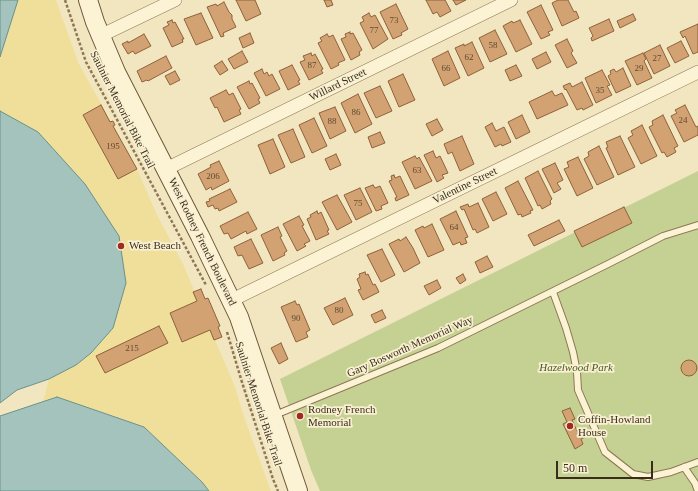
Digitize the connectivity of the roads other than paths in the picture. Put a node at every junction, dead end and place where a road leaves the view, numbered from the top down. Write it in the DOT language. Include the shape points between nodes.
graph roads {
  1 [pos="88,0"];
  2 [pos="176,0"];
  3 [pos="511,0"];
  4 [pos="100,36"];
  5 [pos="698,72"];
  6 [pos="166,169"];
  7 [pos="698,225"];
  8 [pos="553,292"];
  9 [pos="232,300"];
  10 [pos="273,416"];
  11 [pos="698,462"];
  12 [pos="684,467"];
  13 [pos="697,483"];
  14 [pos="298,491"];
  15 [pos="698,491"];
  1 -- 4 [label="main road, West Rodney French Boulevard"];
  2 -- 4 [label="street"];
  3 -- 6 [label="street, Willard Street"];
  4 -- 6 [label="main road, West Rodney French Boulevard" via="122,85"];
  5 -- 9 [label="street, Valentine Street"];
  6 -- 9 [label="main road, West Rodney French Boulevard"];
  7 -- 8 [label="lane, Gary Bosworth Memorial Way" via="663,236"];
  8 -- 10 [label="lane, Gary Bosworth Memorial Way" via="438,348"];
  8 -- 12 [label="lane" via="573,352 578,390 605,452 633,474 648,477"];
  9 -- 10 [label="main road, West Rodney French Boulevard"];
  10 -- 14 [label="main road, West Rodney French Boulevard"];
  11 -- 12 [label="lane"];
  12 -- 13 [label="lane"];
  13 -- 15 [label="lane"];
}
